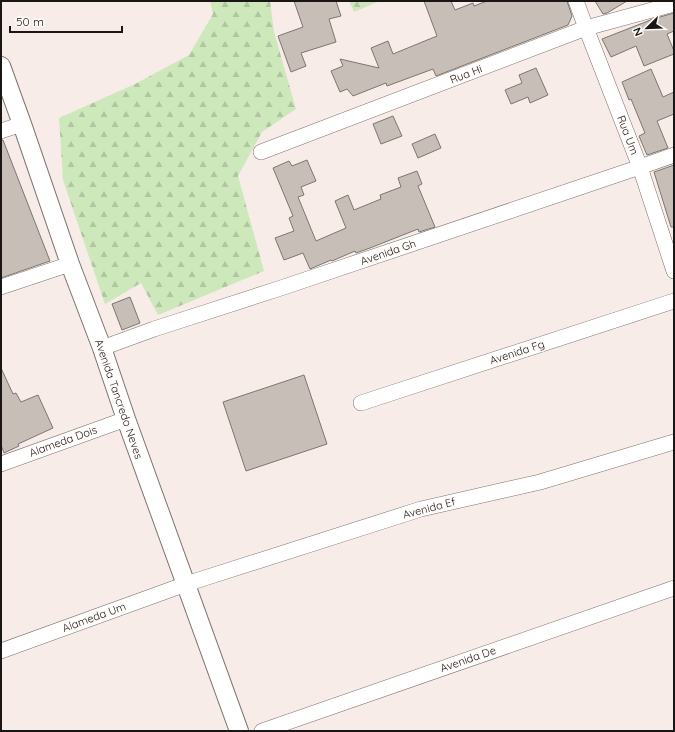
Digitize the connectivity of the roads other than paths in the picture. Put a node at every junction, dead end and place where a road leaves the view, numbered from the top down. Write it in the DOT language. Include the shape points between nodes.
graph roads {
  1 [pos="576,1"];
  2 [pos="674,4"];
  3 [pos="586,28"];
  4 [pos="1,66"];
  5 [pos="22,124"];
  6 [pos="1,131"];
  7 [pos="261,152"];
  8 [pos="674,155"];
  9 [pos="640,167"];
  10 [pos="70,264"];
  11 [pos="674,271"];
  12 [pos="1,287"];
  13 [pos="674,301"];
  14 [pos="102,348"];
  15 [pos="361,404"];
  16 [pos="126,418"];
  17 [pos="674,442"];
  18 [pos="1,464"];
  19 [pos="186,584"];
  20 [pos="674,588"];
  21 [pos="1,651"];
  22 [pos="239,731"];
  23 [pos="262,731"];
  1 -- 3 [label="street, Rua Um"];
  2 -- 3 [label="street, Rua Hi"];
  3 -- 7 [label="street, Rua Hi"];
  3 -- 9 [label="street, Rua Um"];
  4 -- 5 [label="street, Avenida Tancredo Neves"];
  5 -- 6 [label="street"];
  5 -- 10 [label="street, Avenida Tancredo Neves"];
  8 -- 9 [label="street, Avenida Gh"];
  9 -- 11 [label="street, Rua Um"];
  9 -- 14 [label="street, Avenida Gh"];
  10 -- 12 [label="street"];
  10 -- 14 [label="street, Avenida Tancredo Neves"];
  13 -- 15 [label="street, Avenida Fg"];
  14 -- 16 [label="street, Avenida Tancredo Neves"];
  16 -- 18 [label="street, Alameda Dois"];
  16 -- 19 [label="street, Avenida Tancredo Neves"];
  17 -- 19 [label="street, Avenida Ef" via="540,482 421,509"];
  19 -- 21 [label="street, Alameda Um"];
  19 -- 22 [label="street, Avenida Tancredo Neves"];
  20 -- 23 [label="street, Avenida De"];
}
